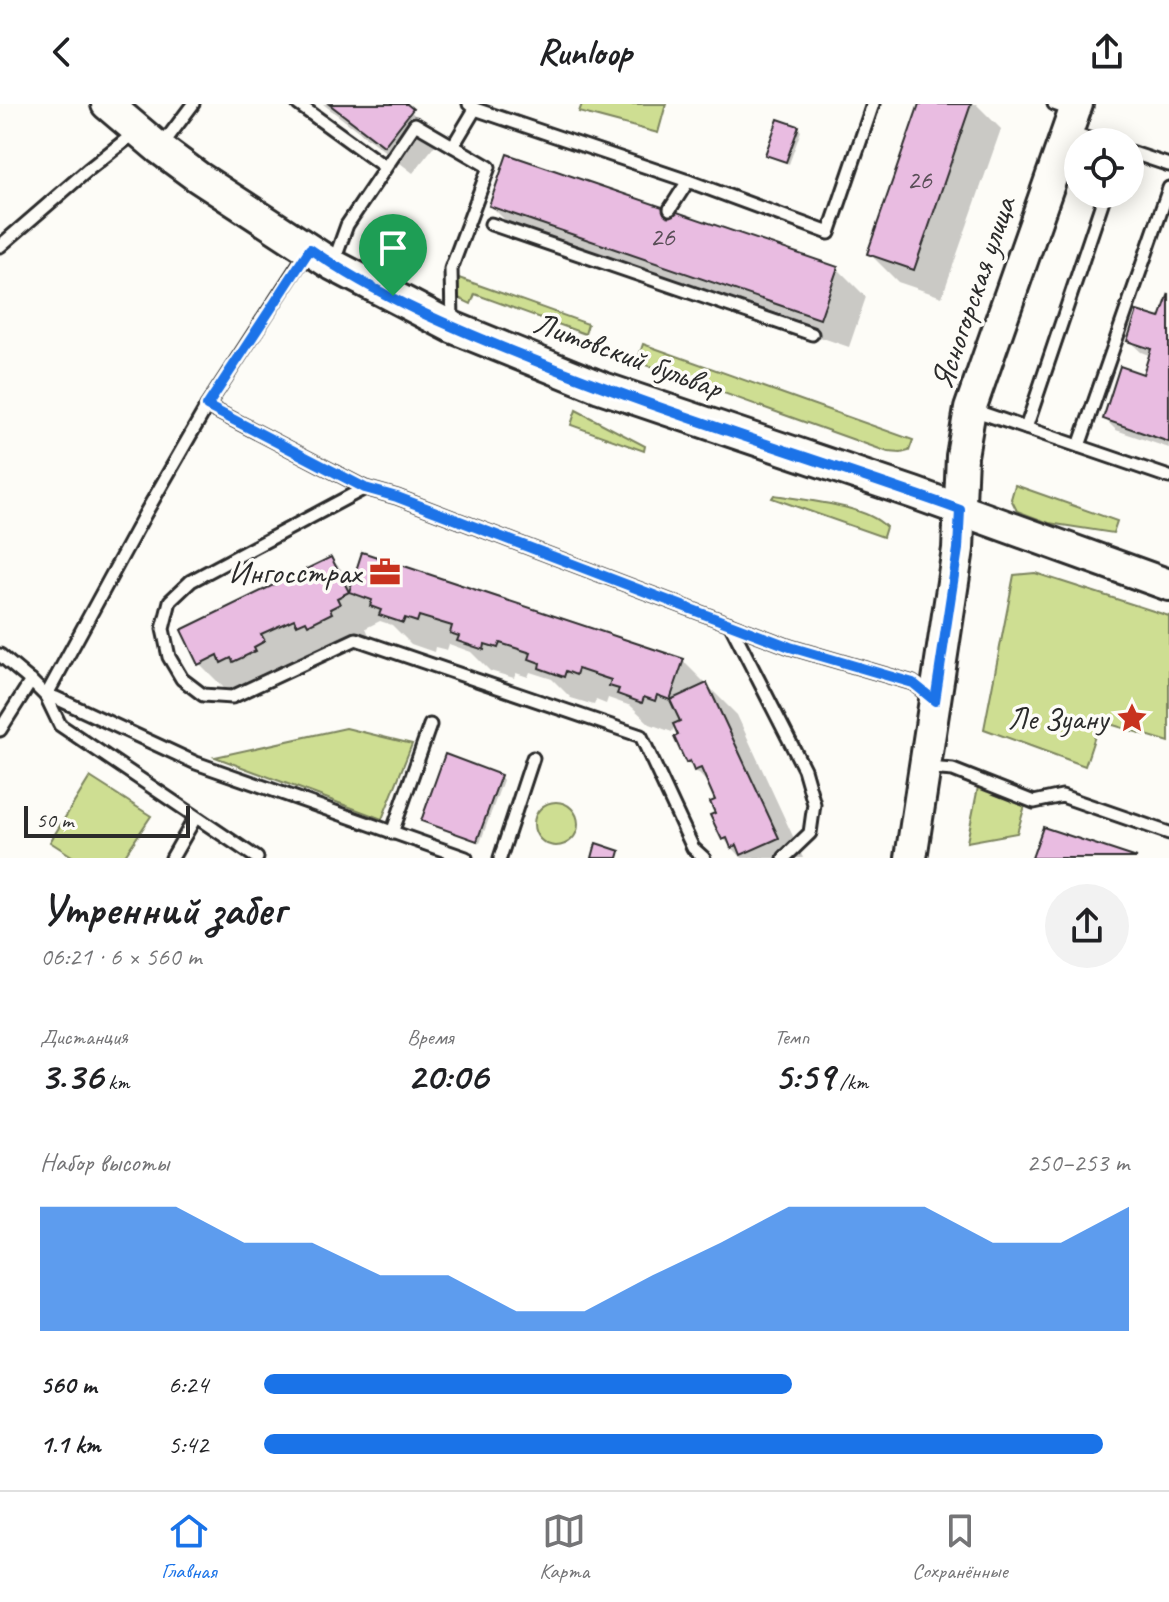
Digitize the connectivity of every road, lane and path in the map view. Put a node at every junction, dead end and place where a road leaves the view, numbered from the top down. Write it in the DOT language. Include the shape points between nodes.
graph roads {
  1 [pos="107,104"];
  2 [pos="193,104"];
  3 [pos="298,104"];
  4 [pos="873,104"];
  5 [pos="472,107"];
  6 [pos="1068,113"];
  7 [pos="1084,128"];
  8 [pos="149,140"];
  9 [pos="453,146"];
  10 [pos="1144,157"];
  11 [pos="1169,165"];
  12 [pos="385,167"];
  13 [pos="688,181"];
  14 [pos="1169,188"];
  15 [pos="1100,208"];
  16 [pos="670,209"];
  17 [pos="491,224"];
  18 [pos="0,246"];
  19 [pos="321,257"];
  20 [pos="452,327"];
  21 [pos="812,334"];
  22 [pos="207,406"];
  23 [pos="970,409"];
  24 [pos="1026,428"];
  25 [pos="1079,446"];
  26 [pos="1169,477"];
  27 [pos="365,488"];
  28 [pos="960,510"];
  29 [pos="1169,585"];
  30 [pos="730,624"];
  31 [pos="0,655"];
  32 [pos="31,681"];
  33 [pos="46,696"];
  34 [pos="935,701"];
  35 [pos="430,725"];
  36 [pos="0,730"];
  37 [pos="533,758"];
  38 [pos="924,767"];
  39 [pos="195,818"];
  40 [pos="392,833"];
  41 [pos="1169,833"];
  42 [pos="172,858"];
  43 [pos="257,858"];
  44 [pos="466,858"];
  45 [pos="500,858"];
  46 [pos="704,858"];
  47 [pos="784,858"];
  48 [pos="911,858"];
  1 -- 8 [label="main road, Литовский бульвар"];
  2 -- 8 [label="lane"];
  3 -- 12 [label="lane"];
  4 -- 13 [label="lane" via="829,233"];
  5 -- 9 [label="lane"];
  5 -- 13 [label="lane"];
  6 -- 7 [label="lane"];
  6 -- 23 [label="main road, Ясногорская улица"];
  8 -- 18 [label="lane" via="89,169"];
  8 -- 19 [label="main road, Литовский бульвар"];
  9 -- 12 [label="lane" via="415,124"];
  9 -- 20 [label="lane" via="489,167 451,269"];
  10 -- 11 [label="lane"];
  12 -- 19 [label="lane"];
  13 -- 16 [label="lane"];
  14 -- 25 [label="lane"];
  15 -- 24 [label="lane"];
  17 -- 21 [label="lane"];
  19 -- 20 [label="main road, Литовский бульвар"];
  19 -- 22 [label="lane"];
  20 -- 28 [label="main road, Литовский бульвар" via="600,387"];
  22 -- 27 [label="lane"];
  22 -- 33 [label="lane"];
  23 -- 24 [label="lane"];
  23 -- 28 [label="main road, Ясногорская улица"];
  24 -- 25 [label="lane"];
  25 -- 26 [label="lane"];
  27 -- 30 [label="lane"];
  27 -- 46 [label="lane" via="191,581 170,601 163,629 169,657 182,679 203,695 232,697 356,639 641,736 693,848"];
  28 -- 29 [label="main road, Литовский бульвар"];
  28 -- 34 [label="main road, Ясногорская улица"];
  30 -- 34 [label="lane" via="913,683"];
  30 -- 47 [label="lane" via="804,769 814,804 810,833"];
  31 -- 32 [label="lane"];
  32 -- 33 [label="lane"];
  32 -- 36 [label="lane"];
  33 -- 39 [label="lane" via="60,725"];
  33 -- 40 [label="lane" via="196,763"];
  34 -- 38 [label="main road, Ясногорская улица"];
  35 -- 40 [label="lane"];
  37 -- 45 [label="lane"];
  38 -- 41 [label="lane" via="953,770 1034,802 1062,796"];
  38 -- 48 [label="main road, Ясногорская улица"];
  39 -- 42 [label="lane"];
  39 -- 43 [label="lane"];
  40 -- 44 [label="lane"];
}
